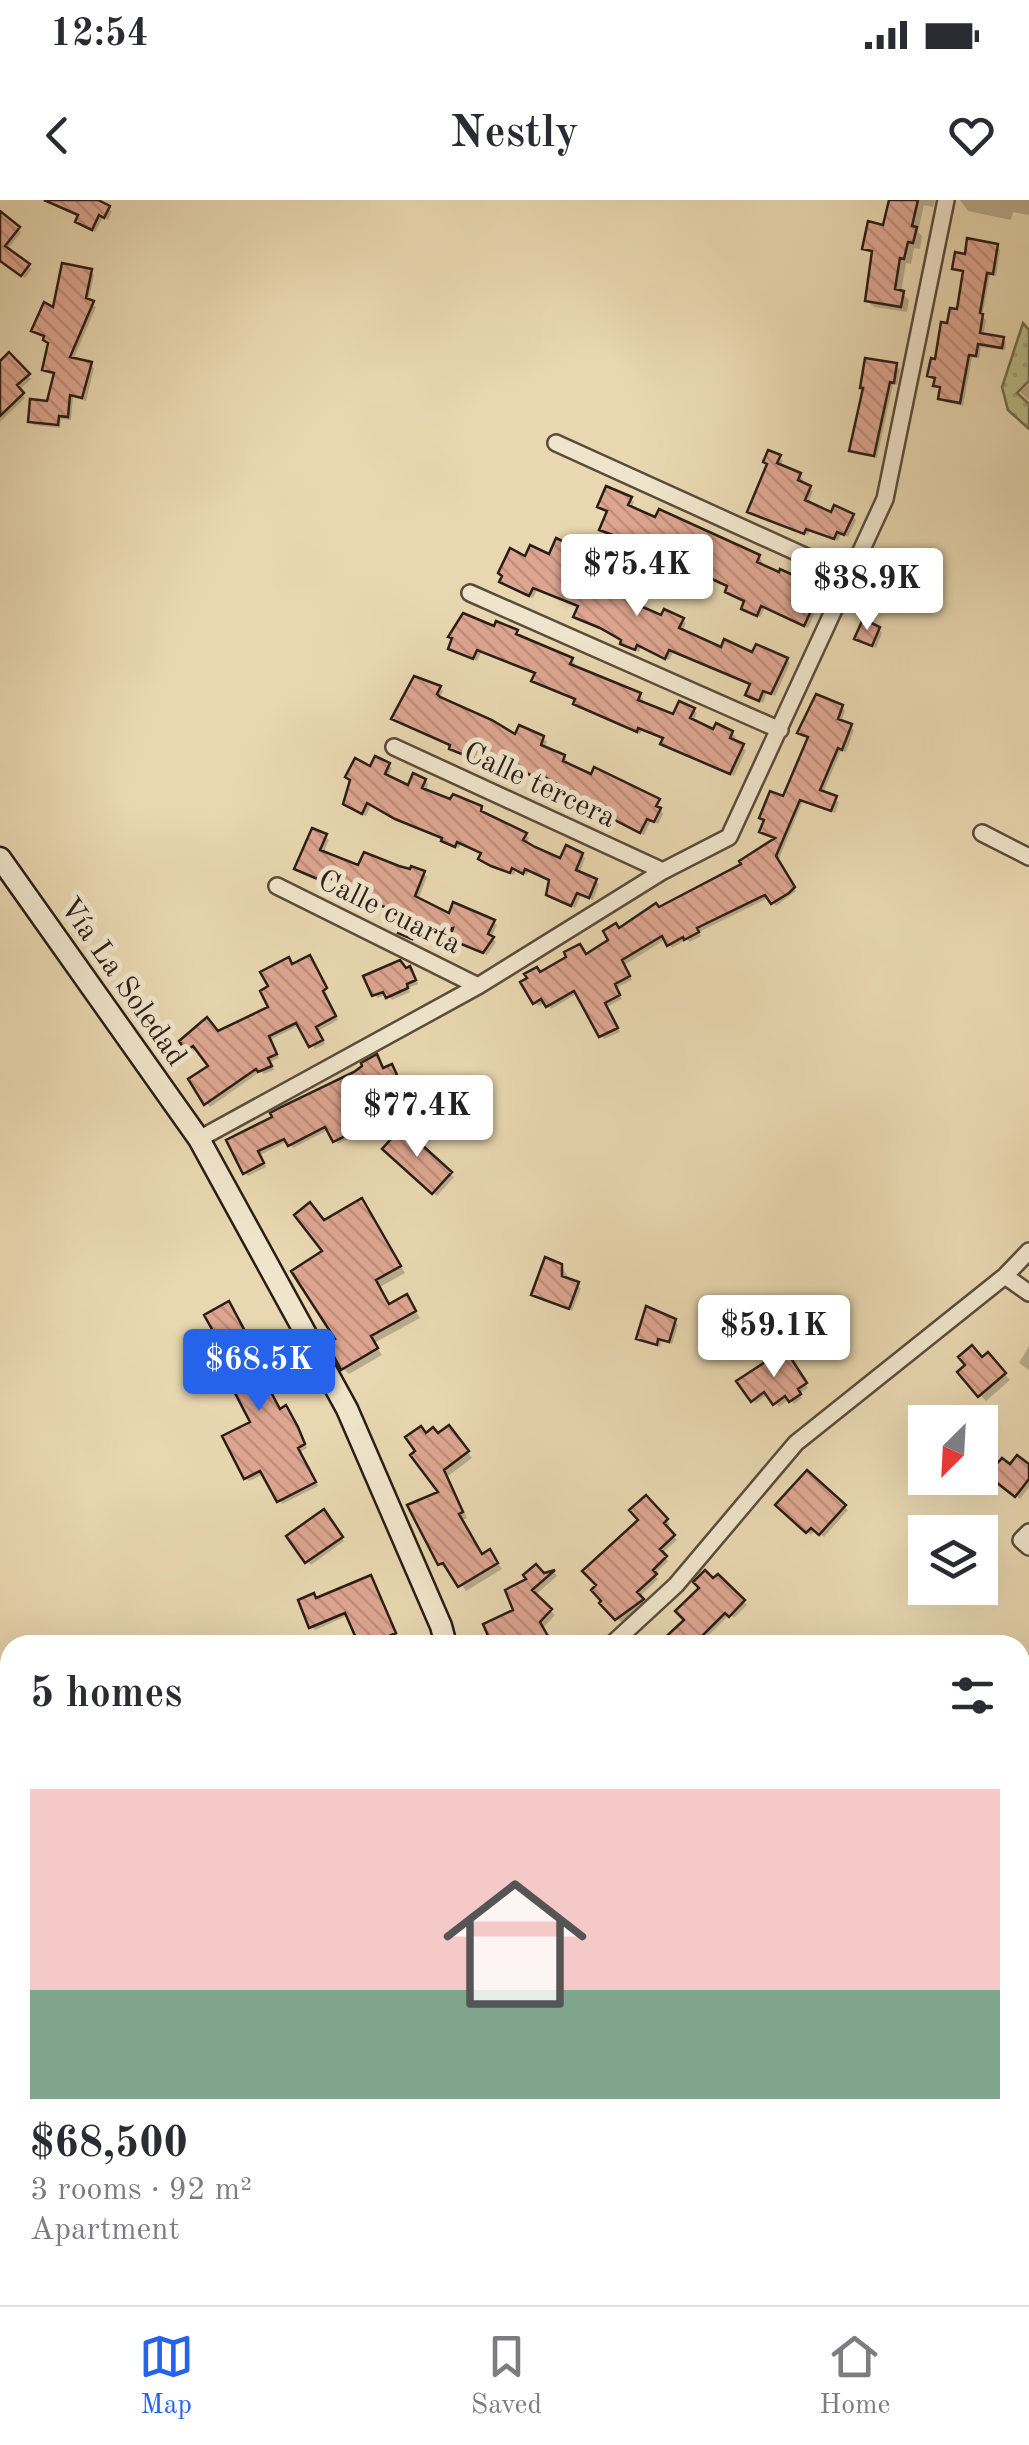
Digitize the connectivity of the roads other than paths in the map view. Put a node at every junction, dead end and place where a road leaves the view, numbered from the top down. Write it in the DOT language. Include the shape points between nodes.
graph roads {
  1 [pos="946,200"];
  2 [pos="556,443"];
  3 [pos="849,576"];
  4 [pos="470,592"];
  5 [pos="780,730"];
  6 [pos="394,747"];
  7 [pos="982,833"];
  8 [pos="1029,857"];
  9 [pos="0,858"];
  10 [pos="663,871"];
  11 [pos="277,886"];
  12 [pos="478,986"];
  13 [pos="198,1140"];
  14 [pos="1029,1251"];
  15 [pos="1005,1276"];
  16 [pos="1029,1293"];
  17 [pos="1029,1532"];
  18 [pos="1029,1547"];
  19 [pos="443,1635"];
  20 [pos="621,1635"];
  1 -- 3 [label="street" via="885,499"];
  2 -- 3 [label="street"];
  3 -- 5 [label="street"];
  4 -- 5 [label="street"];
  5 -- 10 [label="street" via="729,837"];
  6 -- 10 [label="street, Calle tercera"];
  7 -- 8 [label="street"];
  9 -- 13 [label="street, Vía La Soledad"];
  10 -- 12 [label="street"];
  11 -- 12 [label="street, Calle cuarta"];
  12 -- 13 [label="street"];
  13 -- 19 [label="street, Vía La Soledad" via="348,1409"];
  14 -- 15 [label="street"];
  15 -- 16 [label="street"];
  15 -- 20 [label="street" via="796,1443 676,1585"];
  17 -- 18 [label="street" via="1021,1540"];
}
